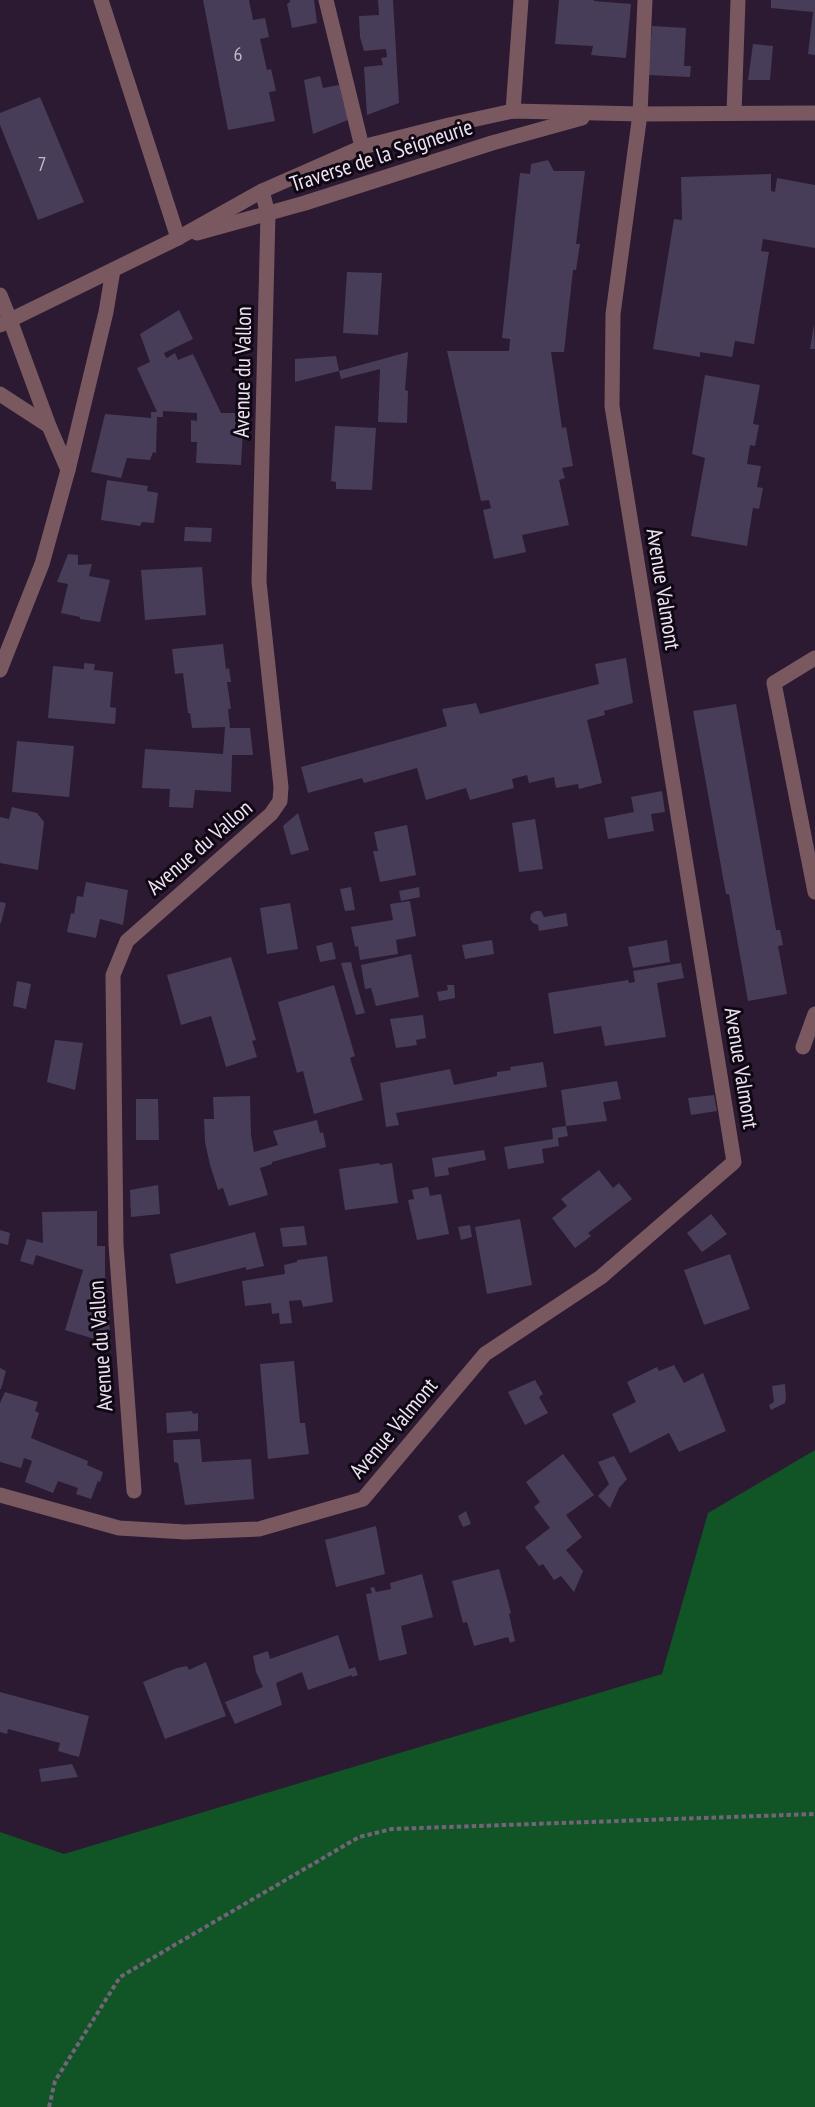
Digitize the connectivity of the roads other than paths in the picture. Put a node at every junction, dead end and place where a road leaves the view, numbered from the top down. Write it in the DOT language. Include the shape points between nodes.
graph roads {
  1 [pos="101,0"];
  2 [pos="326,0"];
  3 [pos="521,0"];
  4 [pos="645,0"];
  5 [pos="738,0"];
  6 [pos="513,111"];
  7 [pos="734,113"];
  8 [pos="815,113"];
  9 [pos="597,114"];
  10 [pos="640,114"];
  11 [pos="362,147"];
  12 [pos="262,190"];
  13 [pos="268,214"];
  14 [pos="178,238"];
  15 [pos="113,270"];
  16 [pos="0,295"];
  17 [pos="5,323"];
  18 [pos="0,394"];
  19 [pos="49,426"];
  20 [pos="68,470"];
  21 [pos="815,658"];
  22 [pos="0,670"];
  23 [pos="815,892"];
  24 [pos="815,1014"];
  25 [pos="803,1047"];
  26 [pos="134,1491"];
  27 [pos="0,1495"];
  1 -- 14 [label="street"];
  2 -- 11 [label="street"];
  3 -- 6 [label="street"];
  4 -- 10 [label="street"];
  5 -- 7 [label="street"];
  6 -- 9 [label="street, Traverse de la Seigneurie"];
  6 -- 11 [label="street, Traverse de la Seigneurie"];
  7 -- 8 [label="street, Traverse de la Seigneurie"];
  7 -- 10 [label="street, Traverse de la Seigneurie"];
  9 -- 10 [label="street, Traverse de la Seigneurie"];
  9 -- 13 [label="street, Traverse de la Seigneurie"];
  10 -- 27 [label="street, Avenue Valmont" via="613,314 612,406 734,1162 601,1277 485,1354 363,1499 259,1529 185,1532 119,1528"];
  11 -- 12 [label="street, Traverse de la Seigneurie"];
  12 -- 13 [label="street, Avenue du Vallon"];
  12 -- 14 [label="street, Traverse de la Seigneurie"];
  13 -- 14 [label="street, Traverse de la Seigneurie"];
  13 -- 26 [label="street, Avenue du Vallon" via="259,582 280,801 271,814 127,941 114,975 116,1244"];
  14 -- 15 [label="street, Traverse de la Seigneurie"];
  15 -- 17 [label="street, Traverse de la Seigneurie"];
  15 -- 20 [label="street"];
  16 -- 17 [label="street"];
  17 -- 19 [label="street"];
  18 -- 19 [label="street"];
  19 -- 20 [label="street"];
  20 -- 22 [label="street" via="42,564"];
  21 -- 23 [label="street" via="774,683"];
  24 -- 25 [label="street"];
}
